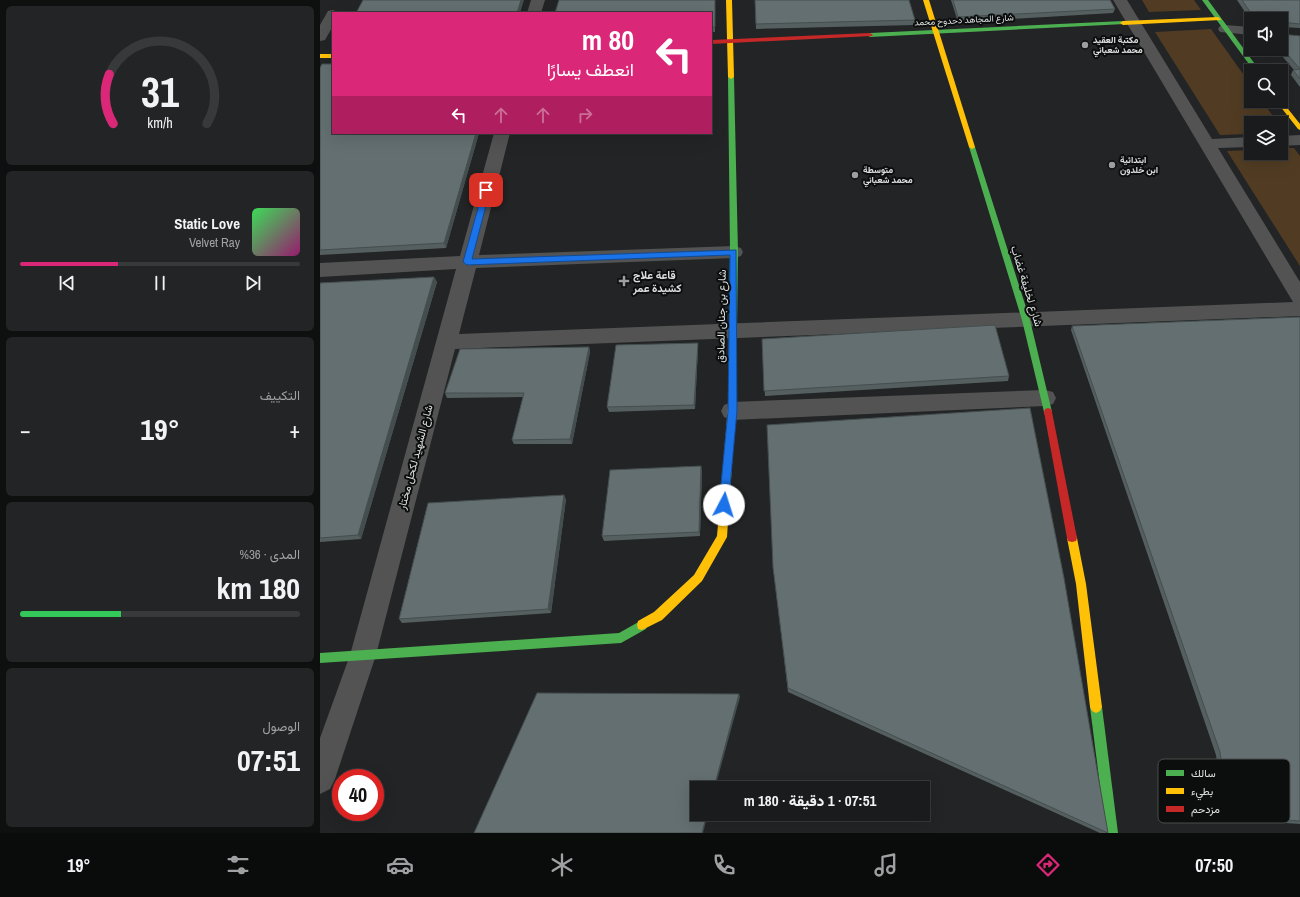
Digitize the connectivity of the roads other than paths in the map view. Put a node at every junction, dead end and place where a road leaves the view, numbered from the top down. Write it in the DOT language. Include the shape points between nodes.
graph roads {
  1 [pos="341,0"];
  2 [pos="538,0"];
  3 [pos="729,0"];
  4 [pos="926,0"];
  5 [pos="1120,0"];
  6 [pos="1205,0"];
  7 [pos="334,12"];
  8 [pos="534,12"];
  9 [pos="332,16"];
  10 [pos="1133,22"];
  11 [pos="1221,24"];
  12 [pos="1244,30"];
  13 [pos="936,31"];
  14 [pos="320,36"];
  15 [pos="731,41"];
  16 [pos="712,42"];
  17 [pos="320,56"];
  18 [pos="332,56"];
  19 [pos="1252,64"];
  20 [pos="1285,108"];
  21 [pos="1300,128"];
  22 [pos="502,134"];
  23 [pos="1300,140"];
  24 [pos="1288,141"];
  25 [pos="1244,142"];
  26 [pos="1207,144"];
  27 [pos="734,252"];
  28 [pos="467,262"];
  29 [pos="320,270"];
  30 [pos="1300,298"];
  31 [pos="1300,309"];
  32 [pos="1026,320"];
  33 [pos="733,330"];
  34 [pos="446,342"];
  35 [pos="1045,398"];
  36 [pos="732,411"];
  37 [pos="363,655"];
  38 [pos="320,658"];
  39 [pos="320,779"];
  40 [pos="1112,833"];
  1 -- 7 [label="street"];
  2 -- 8 [label="street"];
  3 -- 15 [label="street, شارع بن جنان الصادق"];
  4 -- 13 [label="street, شارع لخليفة غضاب"];
  5 -- 10 [label="street"];
  6 -- 11 [label="street"];
  9 -- 14 [label="street"];
  10 -- 11 [label="street, شارع المجاهد دحدوح محمد"];
  10 -- 13 [label="street, شارع المجاهد دحدوح محمد"];
  10 -- 26 [label="street"];
  11 -- 12 [label="street"];
  11 -- 19 [label="street"];
  13 -- 15 [label="street, شارع المجاهد دحدوح محمد"];
  13 -- 32 [label="street, شارع لخليفة غضاب"];
  15 -- 16 [label="street, شارع المجاهد دحدوح محمد"];
  15 -- 27 [label="street, شارع بن جنان الصادق"];
  17 -- 18 [label="street"];
  20 -- 21 [label="street"];
  22 -- 28 [label="street, شارع الشهيد لكحل مختار"];
  23 -- 24 [label="street"];
  25 -- 26 [label="street"];
  26 -- 30 [label="street"];
  27 -- 28 [label="street"];
  27 -- 33 [label="street, شارع بن جنان الصادق"];
  28 -- 29 [label="street"];
  28 -- 34 [label="street, شارع الشهيد لكحل مختار"];
  31 -- 32 [label="street"];
  32 -- 33 [label="street"];
  32 -- 35 [label="street, شارع لخليفة غضاب"];
  33 -- 34 [label="street"];
  33 -- 36 [label="street, شارع بن جنان الصادق"];
  34 -- 37 [label="street, شارع الشهيد لكحل مختار"];
  35 -- 36 [label="street"];
  35 -- 40 [label="street, شارع لخليفة غضاب" via="1081,584"];
  36 -- 37 [label="street, شارع بن جنان الصادق" via="722,537 698,578 658,616 621,638"];
  37 -- 38 [label="street"];
  37 -- 39 [label="street, شارع الشهيد لكحل مختار"];
}
